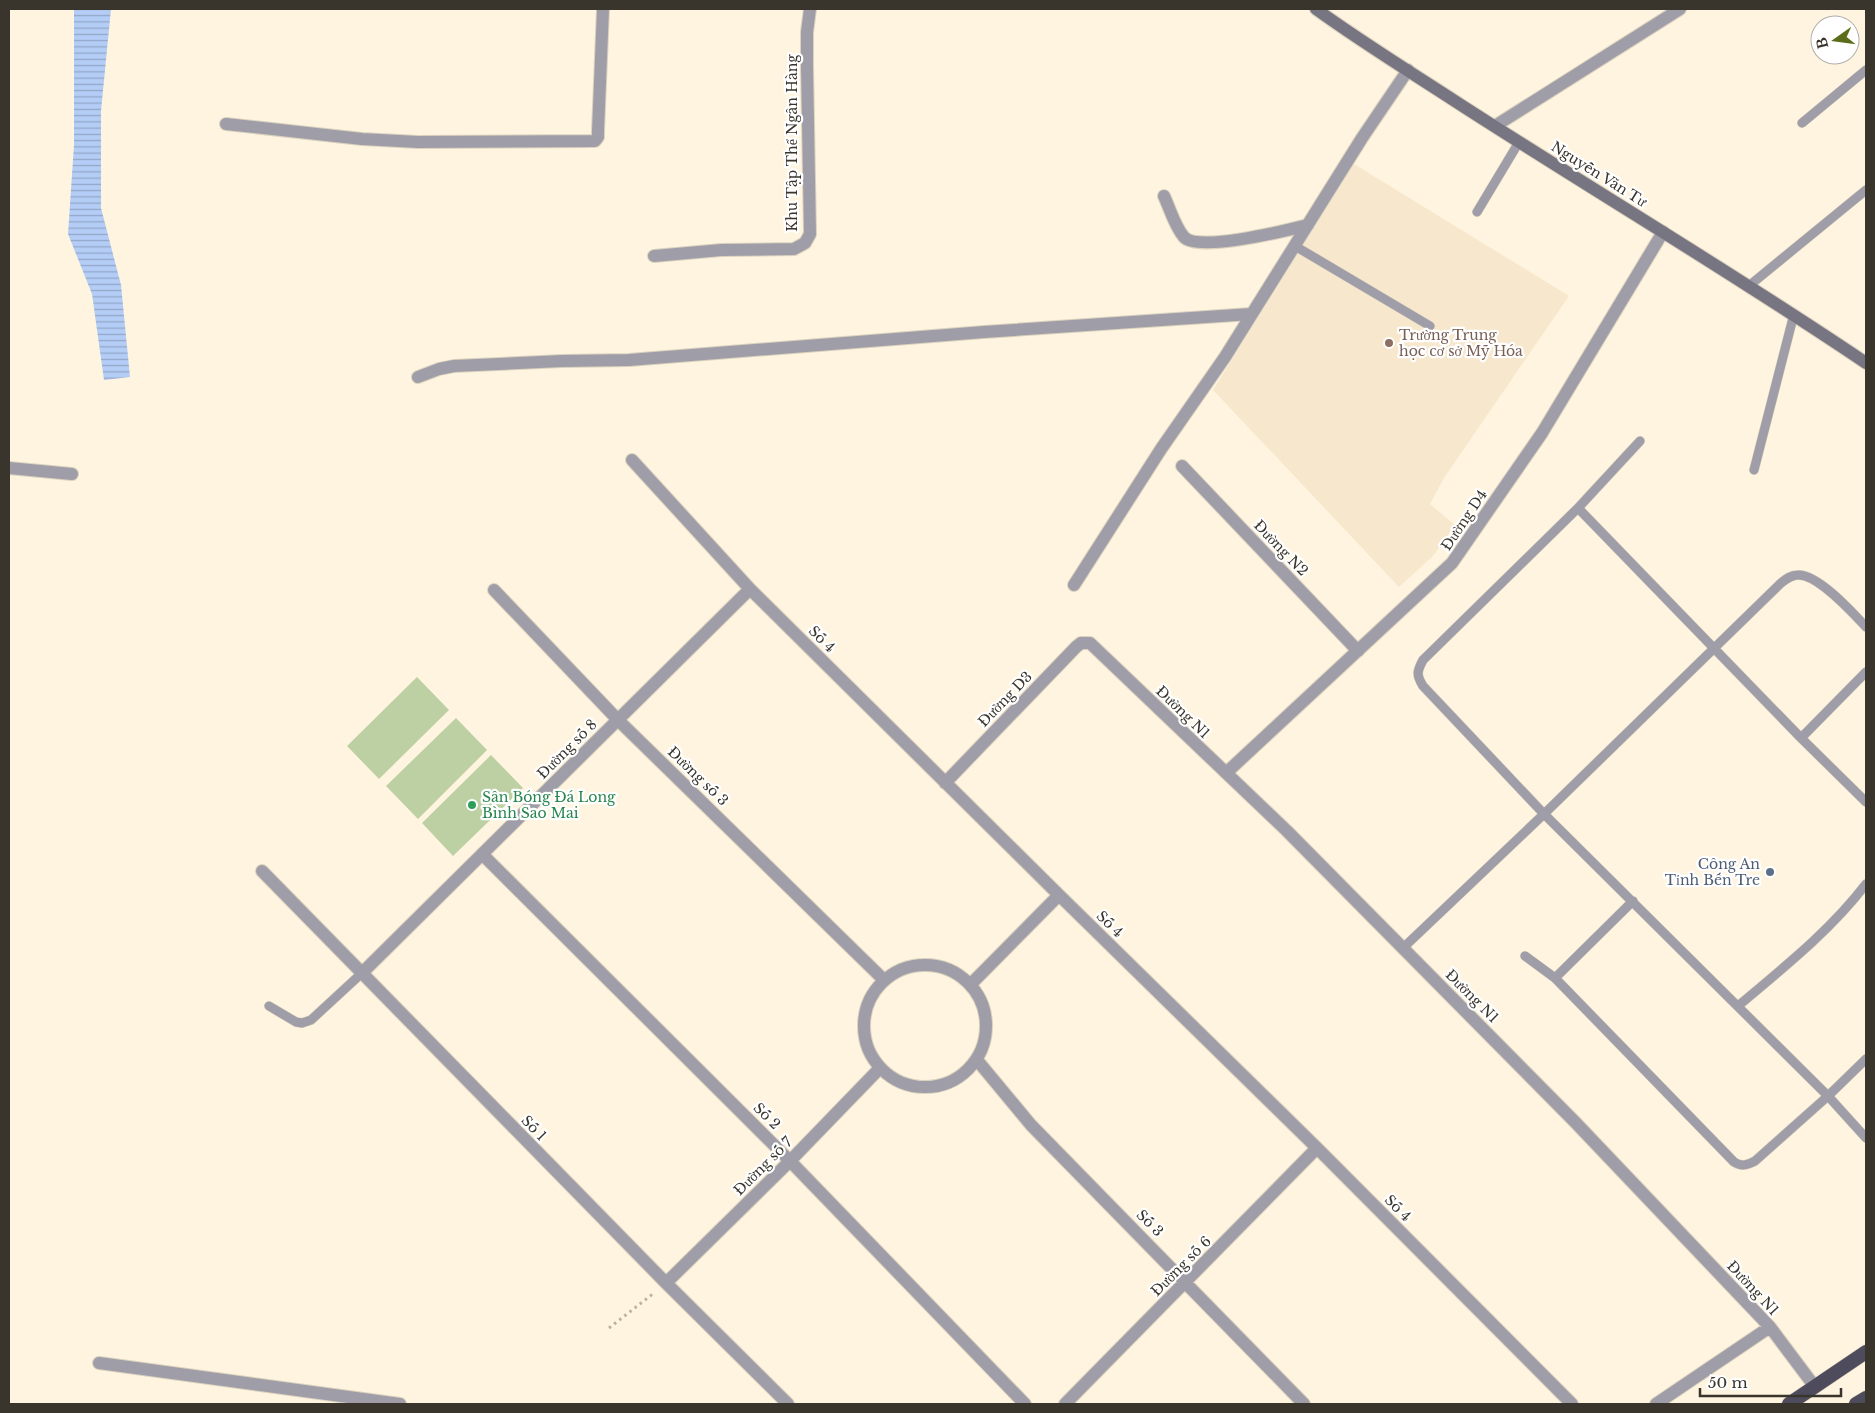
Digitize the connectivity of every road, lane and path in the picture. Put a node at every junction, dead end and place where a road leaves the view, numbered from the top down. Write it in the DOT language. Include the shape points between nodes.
graph roads {
  1 [pos="603,9"];
  2 [pos="810,9"];
  3 [pos="1316,9"];
  4 [pos="1680,9"];
  5 [pos="1408,70"];
  6 [pos="1866,70"];
  7 [pos="1802,123"];
  8 [pos="226,124"];
  9 [pos="1494,126"];
  10 [pos="1519,142"];
  11 [pos="1866,190"];
  12 [pos="1164,196"];
  13 [pos="1478,212"];
  14 [pos="1308,226"];
  15 [pos="1663,232"];
  16 [pos="1295,246"];
  17 [pos="654,256"];
  18 [pos="1750,285"];
  19 [pos="1251,314"];
  20 [pos="1794,314"];
  21 [pos="1430,326"];
  22 [pos="1866,363"];
  23 [pos="418,377"];
  24 [pos="1640,441"];
  25 [pos="632,460"];
  26 [pos="1182,466"];
  27 [pos="9,468"];
  28 [pos="1754,470"];
  29 [pos="72,474"];
  30 [pos="1578,508"];
  31 [pos="1074,585"];
  32 [pos="750,589"];
  33 [pos="494,590"];
  34 [pos="1866,627"];
  35 [pos="1090,643"];
  36 [pos="1713,648"];
  37 [pos="1358,650"];
  38 [pos="1866,672"];
  39 [pos="618,720"];
  40 [pos="1800,738"];
  41 [pos="1226,774"];
  42 [pos="945,782"];
  43 [pos="1866,802"];
  44 [pos="1544,814"];
  45 [pos="482,854"];
  46 [pos="262,871"];
  47 [pos="1866,884"];
  48 [pos="1059,895"];
  49 [pos="1634,901"];
  50 [pos="1403,948"];
  51 [pos="1525,956"];
  52 [pos="362,974"];
  53 [pos="1555,978"];
  54 [pos="884,980"];
  55 [pos="971,984"];
  56 [pos="269,1006"];
  57 [pos="1738,1006"];
  58 [pos="1866,1059"];
  59 [pos="977,1060"];
  60 [pos="880,1068"];
  61 [pos="1828,1096"];
  62 [pos="1866,1138"];
  63 [pos="1317,1148"];
  64 [pos="790,1161"];
  65 [pos="1186,1282"];
  66 [pos="666,1283"];
  67 [pos="1770,1327"];
  68 [pos="609,1328"];
  69 [pos="1866,1352"];
  70 [pos="99,1363"];
  71 [pos="1815,1387"];
  72 [pos="1866,1398"];
  73 [pos="400,1404"];
  74 [pos="788,1404"];
  75 [pos="1025,1404"];
  76 [pos="1065,1404"];
  77 [pos="1304,1404"];
  78 [pos="1572,1404"];
  79 [pos="1656,1404"];
  80 [pos="1789,1404"];
  81 [pos="1856,1404"];
  1 -- 8 [label="street" via="598,137 595,141 418,142"];
  2 -- 17 [label="street, Khu Tập Thể Ngân Hàng" via="807,66 810,234 805,243 794,249 721,250"];
  3 -- 5 [label="main road, Nguyễn Văn Tư"];
  4 -- 9 [label="street"];
  5 -- 9 [label="main road, Nguyễn Văn Tư"];
  5 -- 14 [label="street"];
  6 -- 7 [label="lane"];
  9 -- 10 [label="main road, Nguyễn Văn Tư"];
  10 -- 13 [label="lane"];
  10 -- 15 [label="main road, Nguyễn Văn Tư"];
  11 -- 18 [label="lane"];
  12 -- 14 [label="street" via="1180,231 1191,242 1234,240"];
  14 -- 16 [label="street"];
  15 -- 18 [label="main road, Nguyễn Văn Tư"];
  15 -- 37 [label="street, Đường D4" via="1542,433 1452,563"];
  16 -- 19 [label="street"];
  16 -- 21 [label="lane"];
  18 -- 20 [label="main road, Nguyễn Văn Tư"];
  19 -- 23 [label="street" via="630,360 454,366"];
  19 -- 31 [label="street"];
  20 -- 22 [label="main road, Nguyễn Văn Tư"];
  20 -- 28 [label="lane"];
  24 -- 30 [label="lane"];
  25 -- 32 [label="street, Số 4"];
  26 -- 37 [label="street, Đường N2"];
  27 -- 29 [label="street"];
  30 -- 36 [label="lane"];
  30 -- 44 [label="lane" via="1423,660 1417,670 1423,686"];
  32 -- 39 [label="street, Đường số 8"];
  32 -- 42 [label="street, Số 4"];
  33 -- 39 [label="street, Đường số 3"];
  34 -- 36 [label="lane" via="1815,580 1798,575 1781,583"];
  35 -- 41 [label="street, Đường N1"];
  35 -- 42 [label="street, Đường D3" via="1076,647"];
  36 -- 40 [label="lane"];
  36 -- 44 [label="lane"];
  37 -- 41 [label="street, Đường D4"];
  38 -- 40 [label="lane"];
  39 -- 45 [label="street, Đường số 8"];
  39 -- 54 [label="street, Đường số 3"];
  40 -- 43 [label="lane"];
  41 -- 50 [label="street, Đường N1"];
  42 -- 48 [label="street, Số 4"];
  44 -- 49 [label="lane"];
  44 -- 50 [label="lane"];
  45 -- 52 [label="street, Đường số 8"];
  45 -- 64 [label="street, Số 2"];
  46 -- 52 [label="street, Số 1"];
  47 -- 57 [label="lane" via="1821,934"];
  48 -- 55 [label="street"];
  48 -- 63 [label="street, Số 4"];
  49 -- 53 [label="lane"];
  49 -- 57 [label="lane"];
  50 -- 67 [label="street, Đường N1"];
  51 -- 53 [label="lane"];
  52 -- 56 [label="lane" via="311,1020 296,1022"];
  52 -- 66 [label="street, Số 1"];
  53 -- 61 [label="lane" via="1724,1154 1740,1166 1755,1161"];
  54 -- 55 [label="street" via="897,971 928,964 944,967"];
  54 -- 60 [label="street" via="872,995 865,1014 864,1033"];
  55 -- 59 [label="street" via="984,1007 987,1035"];
  57 -- 61 [label="lane"];
  58 -- 61 [label="lane"];
  59 -- 60 [label="street" via="962,1077 934,1087 920,1088 898,1082"];
  59 -- 65 [label="street, Số 3" via="1032,1125"];
  60 -- 64 [label="street, Đường số 7"];
  61 -- 62 [label="lane"];
  63 -- 65 [label="street, Đường số 6"];
  63 -- 78 [label="street, Số 4"];
  64 -- 66 [label="street, Đường số 7"];
  64 -- 75 [label="street, Số 2"];
  65 -- 76 [label="street, Đường số 6"];
  65 -- 77 [label="street, Số 3"];
  66 -- 68 [label="path"];
  66 -- 74 [label="street, Số 1"];
  67 -- 71 [label="street, Đường N1"];
  67 -- 79 [label="street"];
  69 -- 71 [label="highway"];
  70 -- 73 [label="street"];
  71 -- 80 [label="highway"];
  72 -- 81 [label="highway"];
}
